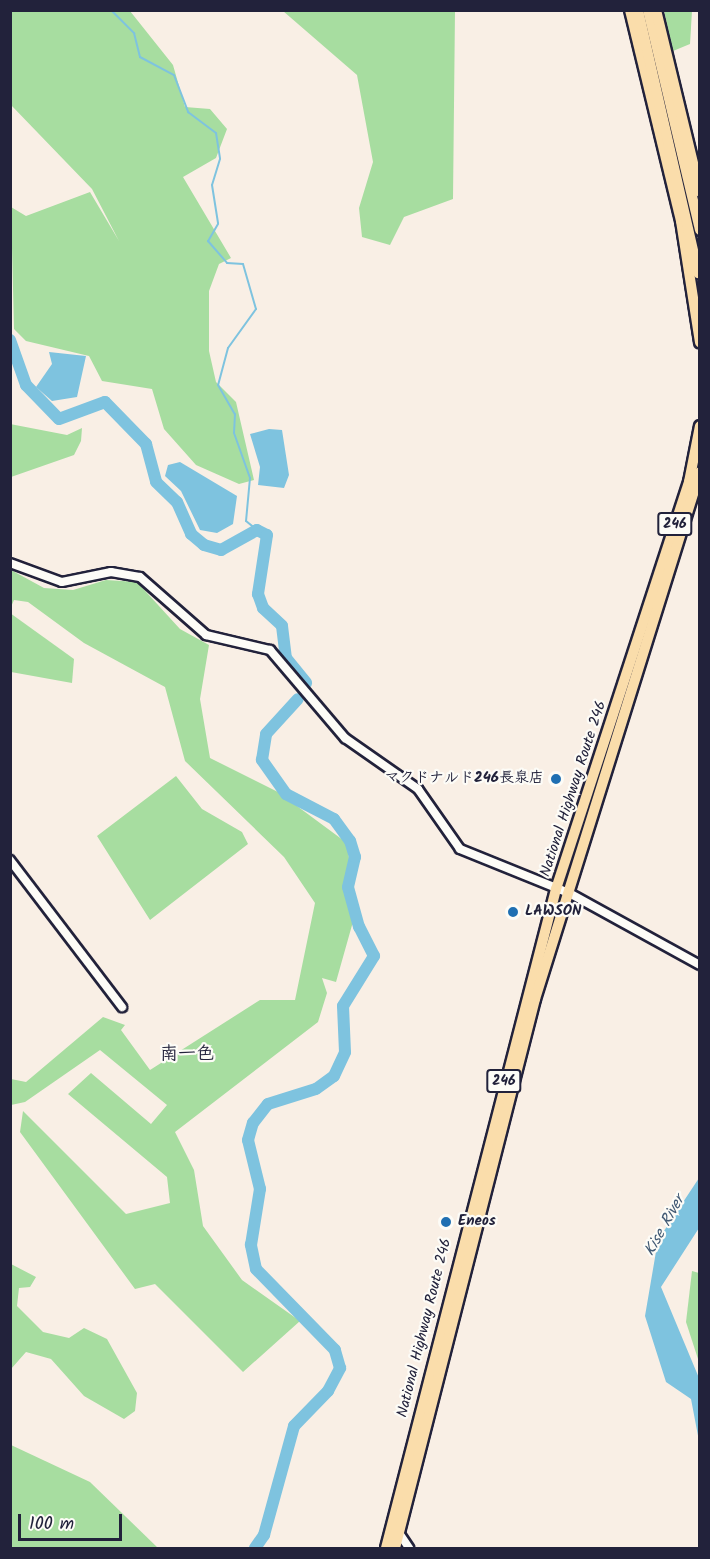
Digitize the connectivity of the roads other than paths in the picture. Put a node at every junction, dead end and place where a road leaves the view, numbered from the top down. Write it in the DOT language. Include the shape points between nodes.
graph roads {
  1 [pos="630,10"];
  2 [pos="638,10"];
  3 [pos="648,10"];
  4 [pos="656,10"];
  5 [pos="682,172"];
  6 [pos="699,192"];
  7 [pos="699,230"];
  8 [pos="699,283"];
  9 [pos="699,343"];
  10 [pos="699,426"];
  11 [pos="699,472"];
  12 [pos="10,563"];
  13 [pos="10,860"];
  14 [pos="556,889"];
  15 [pos="569,893"];
  16 [pos="699,965"];
  17 [pos="122,1006"];
  18 [pos="395,1529"];
  19 [pos="386,1548"];
  20 [pos="395,1548"];
  21 [pos="409,1548"];
  1 -- 9 [label="highway" via="681,221"];
  2 -- 5 [label="highway"];
  3 -- 5 [label="highway"];
  4 -- 6 [label="highway"];
  5 -- 7 [label="highway"];
  5 -- 8 [label="highway"];
  10 -- 14 [label="highway, National Highway Route 246 / 246" via="689,482"];
  11 -- 15 [label="highway, National Highway Route 246 / 246"];
  12 -- 14 [label="street" via="62,582 111,572 140,577 206,635 270,650 345,738 418,789 460,849"];
  13 -- 17 [label="street"];
  14 -- 15 [label="street"];
  14 -- 18 [label="highway, National Highway Route 246 / 246"];
  15 -- 16 [label="street"];
  15 -- 18 [label="highway, National Highway Route 246 / 246" via="534,999"];
  18 -- 19 [label="highway, National Highway Route 246 / 246"];
  18 -- 20 [label="highway, National Highway Route 246 / 246"];
  18 -- 21 [label="street"];
}
